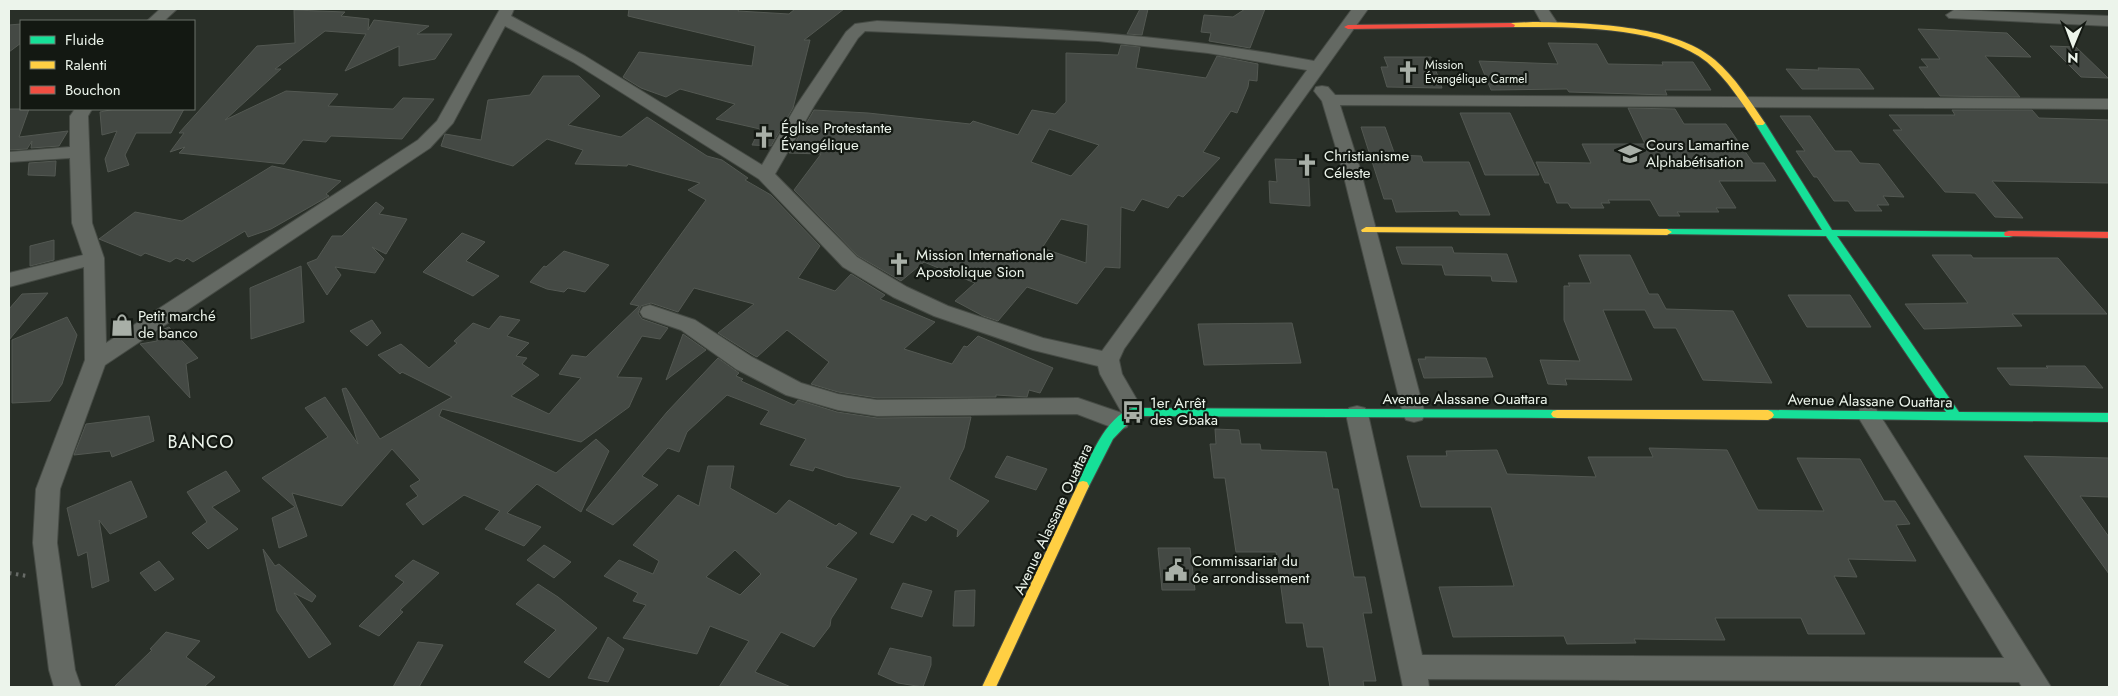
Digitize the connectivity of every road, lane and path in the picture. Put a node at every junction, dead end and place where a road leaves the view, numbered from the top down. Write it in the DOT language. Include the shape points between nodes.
graph roads {
  1 [pos="169,9"];
  2 [pos="1360,9"];
  3 [pos="1541,9"];
  4 [pos="505,14"];
  5 [pos="1954,15"];
  6 [pos="156,20"];
  7 [pos="2109,20"];
  8 [pos="1550,24"];
  9 [pos="1348,27"];
  10 [pos="1315,72"];
  11 [pos="1330,100"];
  12 [pos="1747,102"];
  13 [pos="2109,104"];
  14 [pos="83,110"];
  15 [pos="79,152"];
  16 [pos="9,157"];
  17 [pos="765,175"];
  18 [pos="1366,230"];
  19 [pos="1830,233"];
  20 [pos="2109,236"];
  21 [pos="94,258"];
  22 [pos="9,280"];
  23 [pos="650,312"];
  24 [pos="96,360"];
  25 [pos="1108,360"];
  26 [pos="1357,414"];
  27 [pos="1414,414"];
  28 [pos="1868,415"];
  29 [pos="1126,416"];
  30 [pos="1956,417"];
  31 [pos="2109,418"];
  32 [pos="1414,677"];
  33 [pos="1716,678"];
  34 [pos="2032,679"];
  35 [pos="67,687"];
  36 [pos="989,687"];
  1 -- 6 [label="street"];
  2 -- 9 [label="street"];
  3 -- 8 [label="street"];
  4 -- 17 [label="street"];
  4 -- 24 [label="street" via="444,123 424,144"];
  5 -- 7 [label="street"];
  8 -- 9 [label="street"];
  8 -- 12 [label="street" via="1625,31 1676,41 1706,57"];
  9 -- 10 [label="street"];
  10 -- 11 [label="street"];
  10 -- 17 [label="street" via="1261,55 1162,41 861,27 852,35 805,106"];
  10 -- 25 [label="street"];
  11 -- 12 [label="street"];
  11 -- 18 [label="street"];
  12 -- 13 [label="street"];
  12 -- 19 [label="street"];
  14 -- 15 [label="street"];
  15 -- 16 [label="street"];
  15 -- 21 [label="street" via="82,223"];
  17 -- 25 [label="street" via="850,262 900,292 941,311 1040,345"];
  18 -- 19 [label="street"];
  18 -- 27 [label="street"];
  19 -- 20 [label="street"];
  19 -- 30 [label="street"];
  21 -- 22 [label="street" via="35,276"];
  21 -- 24 [label="street"];
  23 -- 29 [label="street" via="688,325 744,363 794,389 838,402 877,408 1078,406"];
  24 -- 35 [label="street" via="48,488 45,543"];
  25 -- 29 [label="street"];
  26 -- 27 [label="street, Avenue Alassane Ouattara"];
  26 -- 29 [label="street, Avenue Alassane Ouattara"];
  26 -- 32 [label="street"];
  27 -- 28 [label="street, Avenue Alassane Ouattara"];
  28 -- 30 [label="street, Avenue Alassane Ouattara"];
  28 -- 34 [label="street"];
  29 -- 36 [label="street, Avenue Alassane Ouattara" via="1097,455"];
  30 -- 31 [label="street, Avenue Alassane Ouattara"];
  32 -- 33 [label="street"];
  33 -- 34 [label="street"];
}
